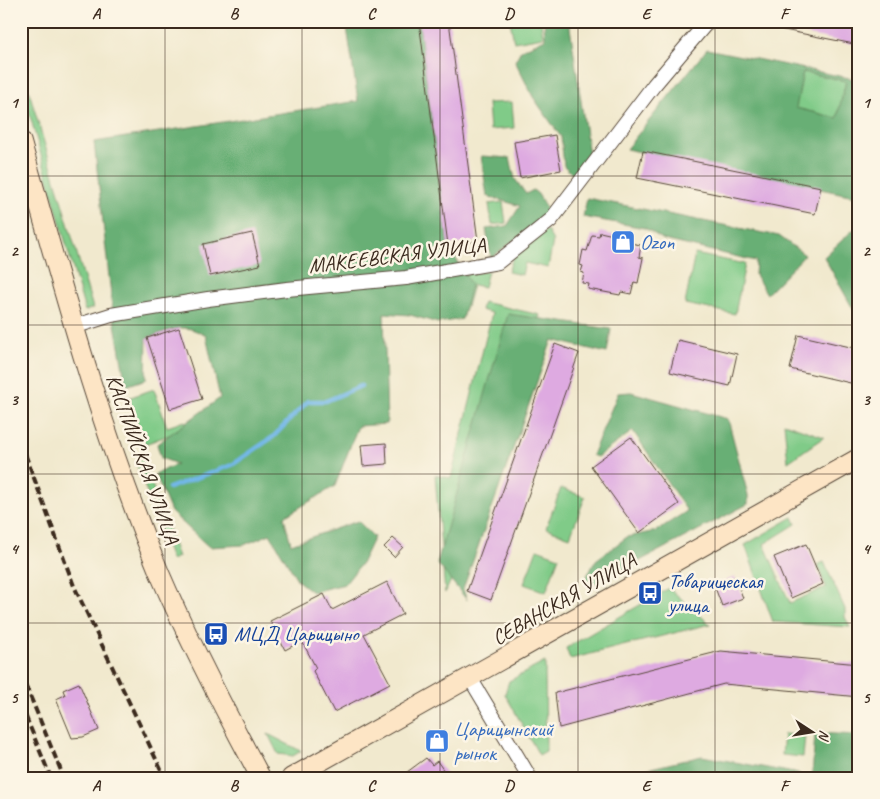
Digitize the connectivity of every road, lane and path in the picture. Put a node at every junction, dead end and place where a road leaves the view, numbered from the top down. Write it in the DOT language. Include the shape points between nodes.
graph roads {
  1 [pos="708,21"];
  2 [pos="21,141"];
  3 [pos="73,327"];
  4 [pos="859,458"];
  5 [pos="470,678"];
  6 [pos="261,778"];
  7 [pos="291,778"];
  8 [pos="530,778"];
  1 -- 3 [label="street, МАКЕЕВСКАЯ УЛИЦА" via="654,85 551,220 498,262 406,278 208,300 110,316"];
  2 -- 3 [label="main road, КАСПИЙСКАЯ УЛИЦА"];
  3 -- 6 [label="main road, КАСПИЙСКАЯ УЛИЦА" via="115,457 159,571 180,620"];
  4 -- 5 [label="main road, СЕВАНСКАЯ УЛИЦА"];
  5 -- 7 [label="main road, СЕВАНСКАЯ УЛИЦА"];
  5 -- 8 [label="street"];
}
